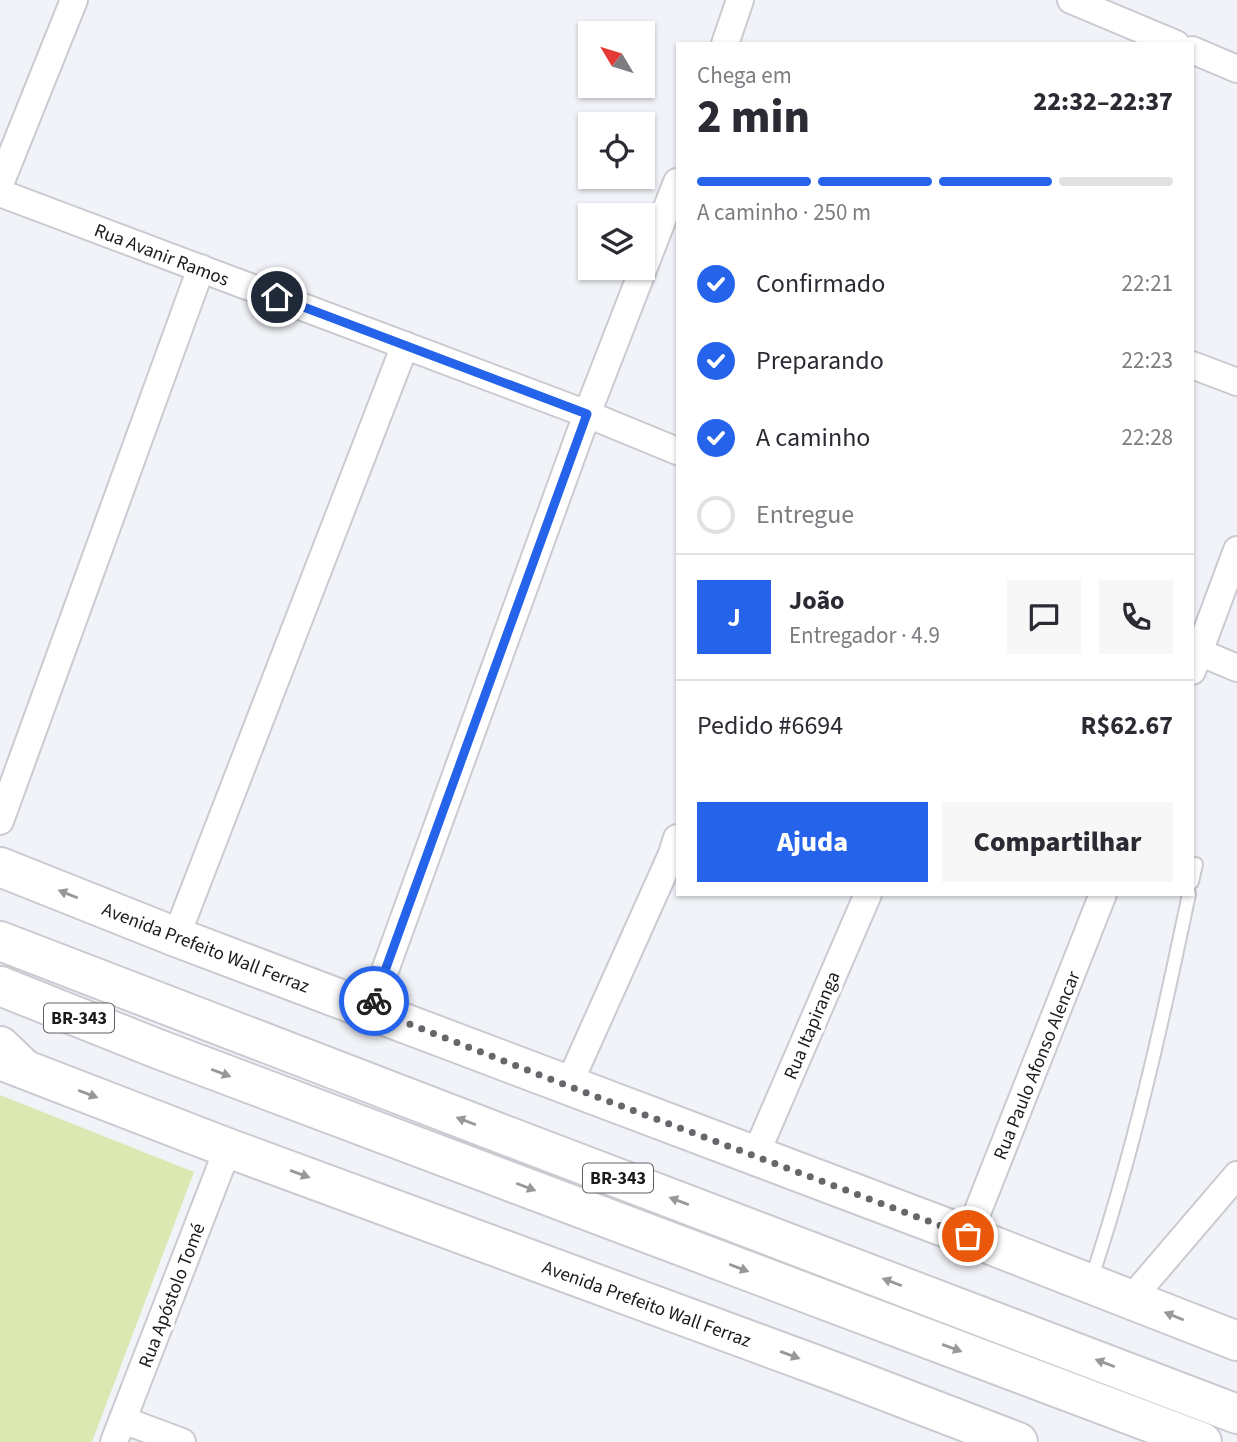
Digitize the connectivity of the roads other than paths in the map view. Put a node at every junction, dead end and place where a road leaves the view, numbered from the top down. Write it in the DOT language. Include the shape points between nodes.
graph roads {
  1 [pos="74,0"];
  2 [pos="740,0"];
  3 [pos="1071,0"];
  4 [pos="726,42"];
  5 [pos="1171,42"];
  6 [pos="1194,51"];
  7 [pos="1237,69"];
  8 [pos="0,184"];
  9 [pos="676,185"];
  10 [pos="0,193"];
  11 [pos="201,268"];
  12 [pos="405,345"];
  13 [pos="1194,366"];
  14 [pos="1237,382"];
  15 [pos="587,414"];
  16 [pos="676,451"];
  17 [pos="1237,550"];
  18 [pos="1194,658"];
  19 [pos="1237,667"];
  20 [pos="0,821"];
  21 [pos="676,841"];
  22 [pos="1196,864"];
  23 [pos="0,867"];
  24 [pos="1194,873"];
  25 [pos="867,896"];
  26 [pos="1102,896"];
  27 [pos="1189,896"];
  28 [pos="176,937"];
  29 [pos="0,941"];
  30 [pos="0,986"];
  31 [pos="371,1009"];
  32 [pos="8,1058"];
  33 [pos="568,1086"];
  34 [pos="228,1148"];
  35 [pos="755,1156"];
  36 [pos="1237,1175"];
  37 [pos="968,1236"];
  38 [pos="1090,1284"];
  39 [pos="1131,1299"];
  40 [pos="1237,1341"];
  41 [pos="1237,1414"];
  42 [pos="119,1431"];
  43 [pos="963,1433"];
  44 [pos="182,1442"];
  45 [pos="1018,1442"];
  46 [pos="1202,1442"];
  1 -- 8 [label="street"];
  2 -- 4 [label="street"];
  3 -- 5 [label="street"];
  6 -- 7 [label="street"];
  9 -- 15 [label="street"];
  10 -- 11 [label="street, Rua Avanir Ramos"];
  11 -- 12 [label="street, Rua Avanir Ramos"];
  11 -- 20 [label="street"];
  12 -- 15 [label="street, Rua Avanir Ramos"];
  12 -- 28 [label="street"];
  13 -- 14 [label="street"];
  15 -- 16 [label="street, Rua Avanir Ramos"];
  15 -- 31 [label="street"];
  17 -- 18 [label="street"];
  18 -- 19 [label="street"];
  21 -- 33 [label="street"];
  22 -- 24 [label="lane"];
  28 -- 23 [label="main road, Avenida Prefeito Wall Ferraz, one-way"];
  25 -- 35 [label="street, Rua Itapiranga"];
  26 -- 37 [label="street, Rua Paulo Afonso Alencar"];
  27 -- 38 [label="lane" via="1161,1030"];
  28 -- 31 [label="main road, Avenida Prefeito Wall Ferraz"];
  41 -- 29 [label="main road, BR-343, one-way"];
  30 -- 46 [label="main road, BR-343, one-way"];
  31 -- 33 [label="main road, Avenida Prefeito Wall Ferraz"];
  32 -- 34 [label="main road, Avenida Prefeito Wall Ferraz, one-way"];
  33 -- 35 [label="main road, Avenida Prefeito Wall Ferraz"];
  34 -- 42 [label="street, Rua Apóstolo Tomé"];
  34 -- 43 [label="main road, Avenida Prefeito Wall Ferraz, one-way"];
  35 -- 37 [label="main road, Avenida Prefeito Wall Ferraz"];
  36 -- 39 [label="street"];
  37 -- 38 [label="main road, Avenida Prefeito Wall Ferraz"];
  38 -- 39 [label="main road, Avenida Prefeito Wall Ferraz"];
  40 -- 39 [label="main road, Avenida Prefeito Wall Ferraz, one-way"];
  42 -- 44 [label="street"];
  43 -- 45 [label="main road, Avenida Prefeito Wall Ferraz"];
}
